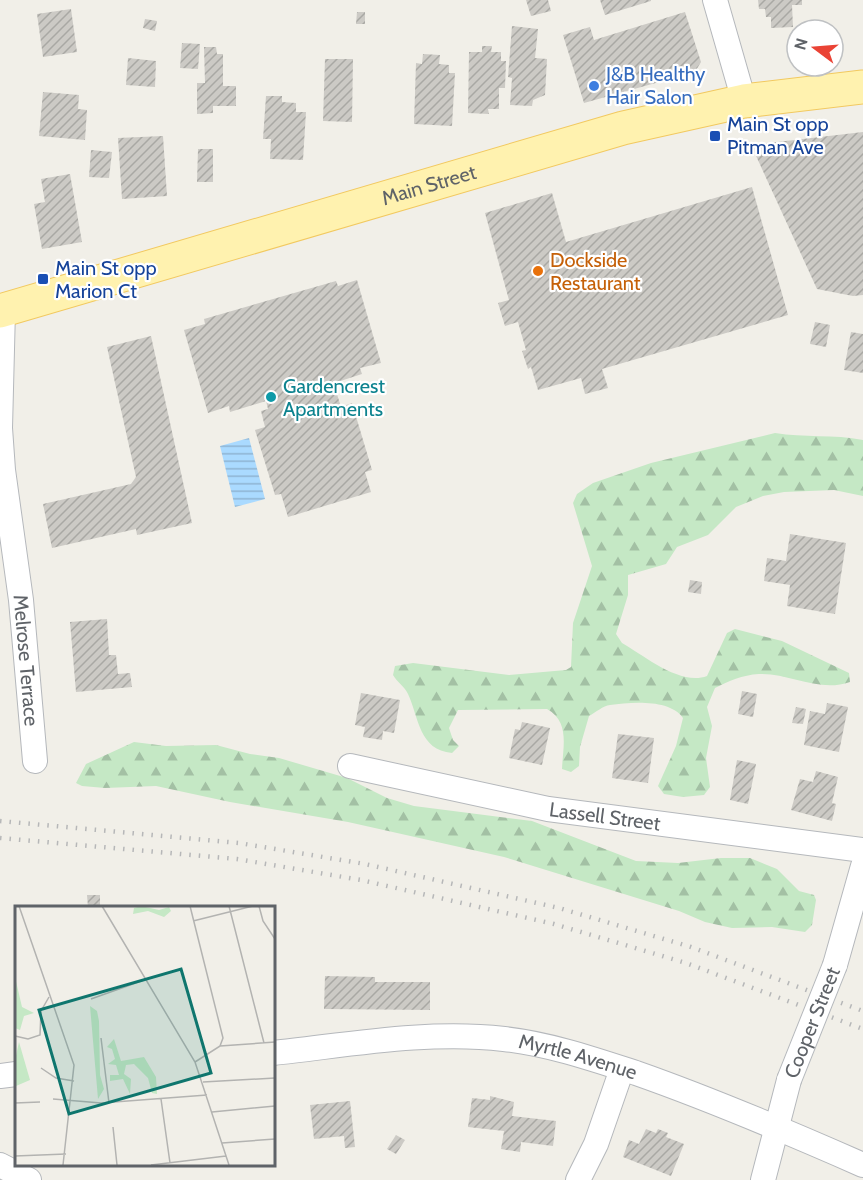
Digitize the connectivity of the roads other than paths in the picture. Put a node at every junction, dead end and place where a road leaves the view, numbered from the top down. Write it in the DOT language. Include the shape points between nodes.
graph roads {
  1 [pos="715,0"];
  2 [pos="863,87"];
  3 [pos="744,101"];
  4 [pos="2,310"];
  5 [pos="35,761"];
  6 [pos="350,766"];
  7 [pos="863,850"];
  8 [pos="863,866"];
  9 [pos="274,1053"];
  10 [pos="622,1069"];
  11 [pos="15,1074"];
  12 [pos="0,1076"];
  13 [pos="775,1126"];
  14 [pos="0,1165"];
  15 [pos="863,1165"];
  16 [pos="28,1180"];
  17 [pos="578,1180"];
  18 [pos="763,1180"];
  1 -- 3 [label="street"];
  2 -- 3 [label="main road, Main Street"];
  3 -- 4 [label="main road, Main Street" via="612,131"];
  4 -- 5 [label="street, Melrose Terrace" via="3,470 21,600"];
  6 -- 7 [label="street, Lassell Street" via="548,808"];
  8 -- 13 [label="street, Cooper Street, bridge" via="835,965"];
  9 -- 10 [label="street, Myrtle Avenue" via="402,1040 483,1037 547,1047"];
  10 -- 13 [label="street, Myrtle Avenue"];
  10 -- 17 [label="street" via="596,1144"];
  11 -- 12 [label="street"];
  13 -- 15 [label="street, Myrtle Avenue"];
  13 -- 18 [label="street, Cooper Street"];
  14 -- 16 [label="street"];
}
